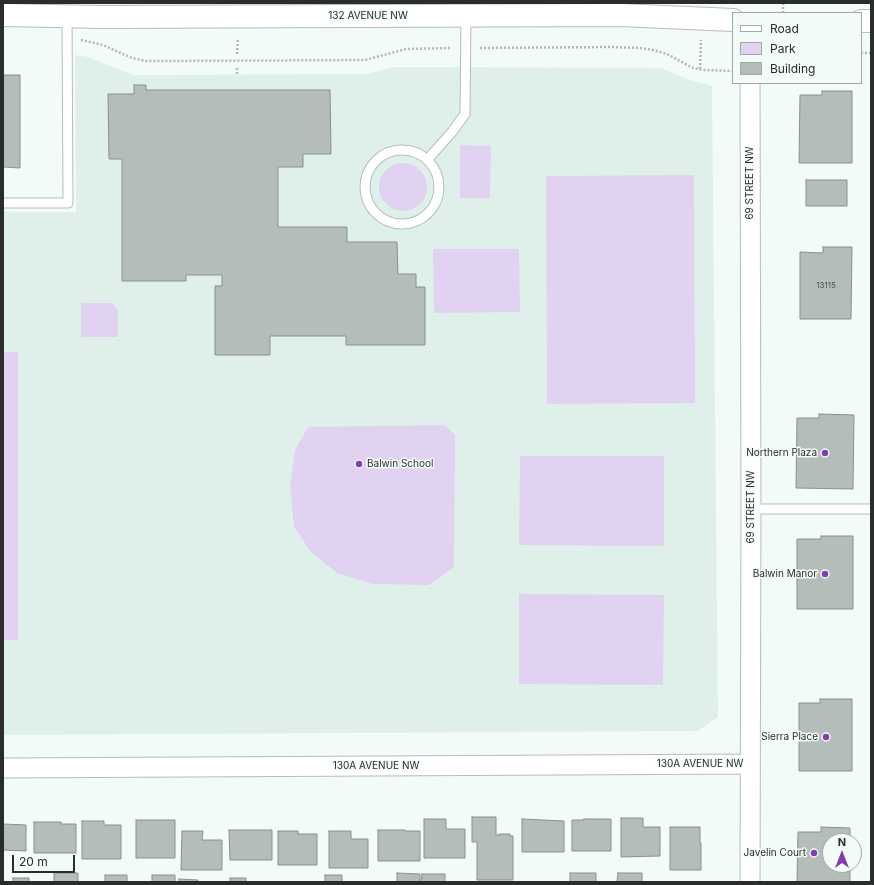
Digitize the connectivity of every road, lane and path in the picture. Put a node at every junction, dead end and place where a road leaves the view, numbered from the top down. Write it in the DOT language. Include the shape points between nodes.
graph roads {
  1 [pos="3,15"];
  2 [pos="67,16"];
  3 [pos="466,16"];
  4 [pos="732,20"];
  5 [pos="238,30"];
  6 [pos="68,38"];
  7 [pos="701,39"];
  8 [pos="466,48"];
  9 [pos="238,54"];
  10 [pos="237,68"];
  11 [pos="700,69"];
  12 [pos="732,71"];
  13 [pos="237,75"];
  14 [pos="750,84"];
  15 [pos="427,160"];
  16 [pos="3,202"];
  17 [pos="751,509"];
  18 [pos="871,509"];
  19 [pos="749,764"];
  20 [pos="3,768"];
  21 [pos="750,882"];
  1 -- 2 [label="street, 132 AVENUE NW"];
  2 -- 3 [label="street, 132 AVENUE NW"];
  2 -- 6 [label="lane"];
  3 -- 4 [label="street, 132 AVENUE NW" via="620,15"];
  3 -- 8 [label="lane"];
  5 -- 9 [label="path"];
  6 -- 8 [label="path" via="102,45 132,58 154,61 365,60 406,49"];
  6 -- 16 [label="lane" via="68,203"];
  7 -- 11 [label="path"];
  8 -- 11 [label="path" via="640,48 668,54 693,68"];
  8 -- 15 [label="lane" via="465,114"];
  10 -- 13 [label="path"];
  11 -- 12 [label="path"];
  14 -- 17 [label="street, 69 STREET NW"];
  15 -- 15 [label="lane" via="408,150 397,150 378,159 366,176 365,187 368,202 377,214 395,224 405,224 416,222 432,209 437,199 438,178"];
  17 -- 18 [label="lane"];
  17 -- 19 [label="street, 69 STREET NW"];
  19 -- 20 [label="street, 130A AVENUE NW"];
  19 -- 21 [label="street, 69 STREET NW"];
}
